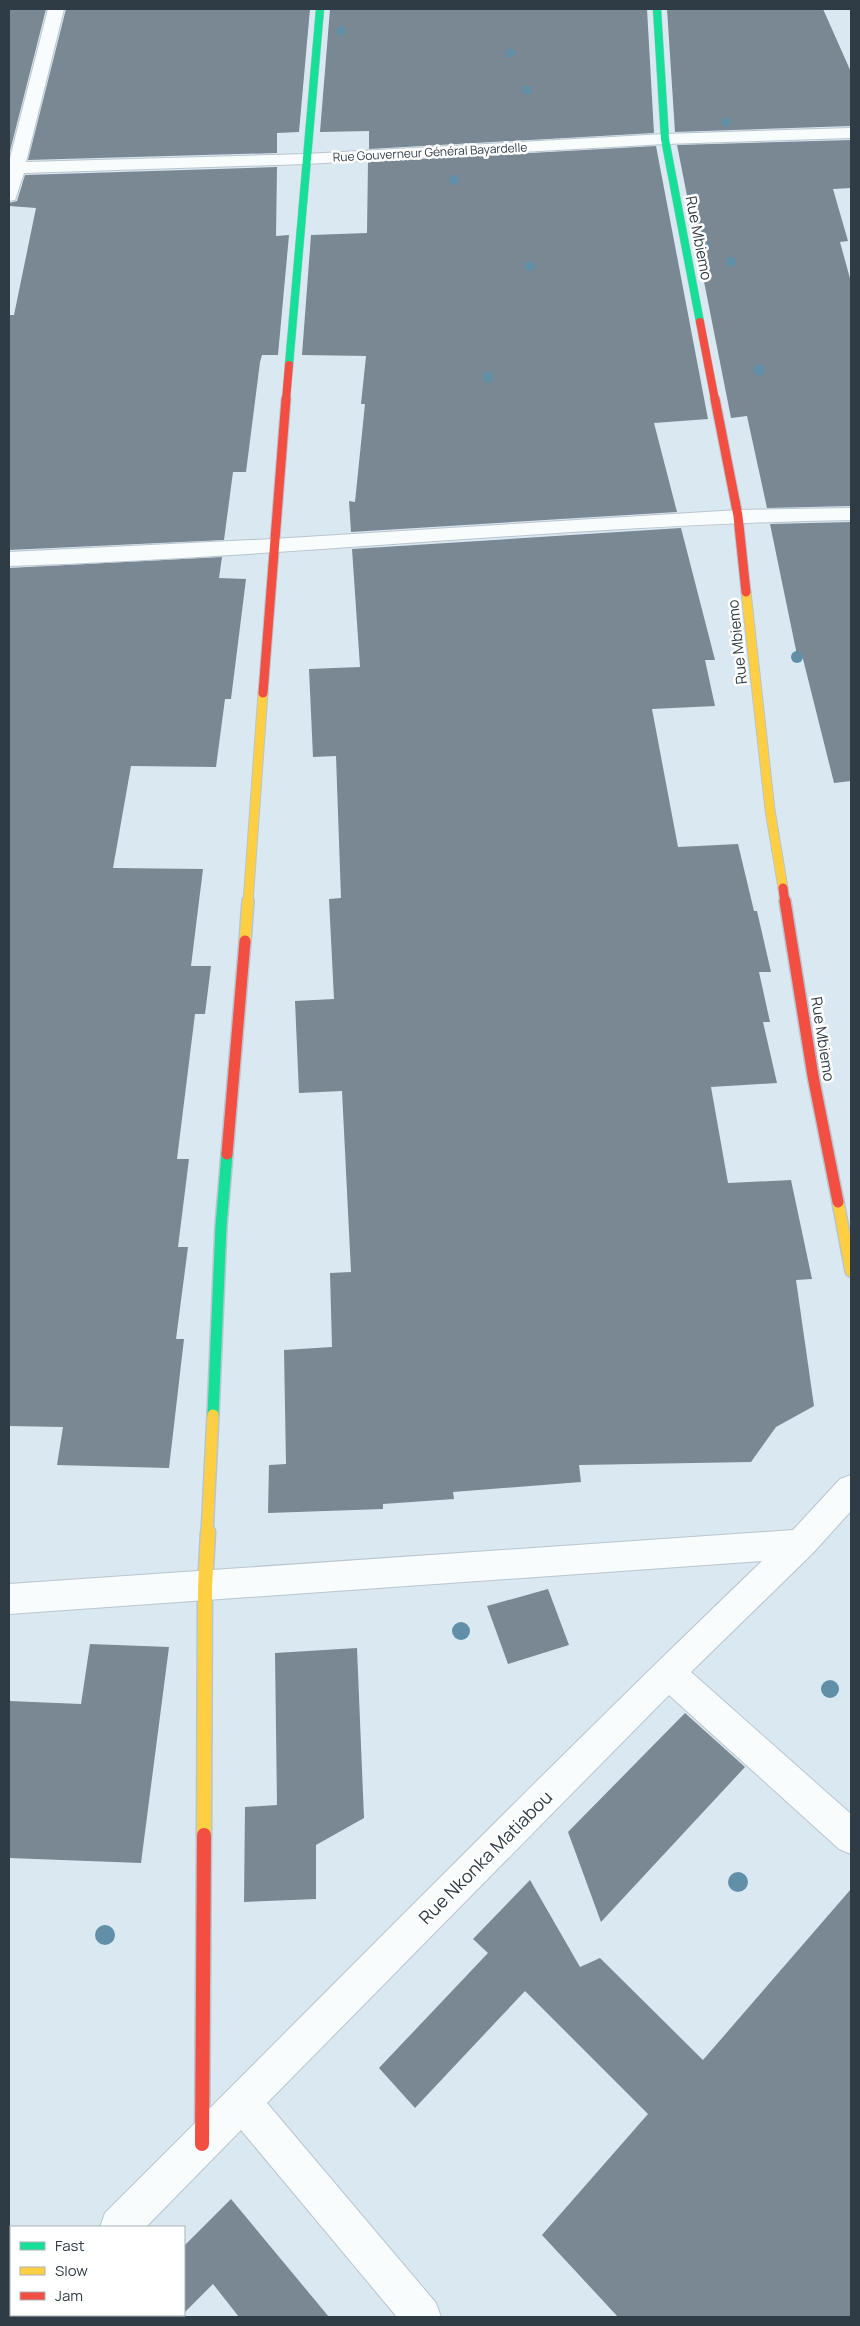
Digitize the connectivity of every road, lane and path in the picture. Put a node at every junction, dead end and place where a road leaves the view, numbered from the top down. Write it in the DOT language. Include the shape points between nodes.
graph roads {
  1 [pos="56,9"];
  2 [pos="320,9"];
  3 [pos="657,9"];
  4 [pos="851,133"];
  5 [pos="665,139"];
  6 [pos="306,158"];
  7 [pos="12,168"];
  8 [pos="9,196"];
  9 [pos="851,514"];
  10 [pos="738,516"];
  11 [pos="273,546"];
  12 [pos="9,559"];
  13 [pos="851,1271"];
  14 [pos="851,1489"];
  15 [pos="801,1544"];
  16 [pos="205,1587"];
  17 [pos="9,1600"];
  18 [pos="668,1673"];
  19 [pos="851,1837"];
  20 [pos="242,2102"];
  21 [pos="202,2144"];
  22 [pos="120,2226"];
  23 [pos="422,2317"];
  1 -- 7 [label="street"];
  2 -- 6 [label="street"];
  3 -- 5 [label="street, Rue Mbiemo"];
  4 -- 5 [label="street, Rue Gouverneur Général Bayardelle"];
  5 -- 6 [label="street, Rue Gouverneur Général Bayardelle"];
  5 -- 10 [label="street, Rue Mbiemo"];
  6 -- 7 [label="street, Rue Gouverneur Général Bayardelle"];
  6 -- 11 [label="street"];
  7 -- 8 [label="street"];
  9 -- 10 [label="street"];
  10 -- 11 [label="street"];
  10 -- 13 [label="street, Rue Mbiemo" via="770,810 813,1076"];
  11 -- 12 [label="street"];
  11 -- 16 [label="street" via="221,1226"];
  14 -- 15 [label="street, Rue Nkonka Matiabou"];
  15 -- 16 [label="street"];
  15 -- 18 [label="street, Rue Nkonka Matiabou"];
  16 -- 17 [label="street"];
  16 -- 21 [label="street"];
  18 -- 19 [label="street"];
  18 -- 20 [label="street, Rue Nkonka Matiabou"];
  20 -- 21 [label="street, Rue Nkonka Matiabou"];
  20 -- 23 [label="street"];
  21 -- 22 [label="street, Rue Nkonka Matiabou"];
}
